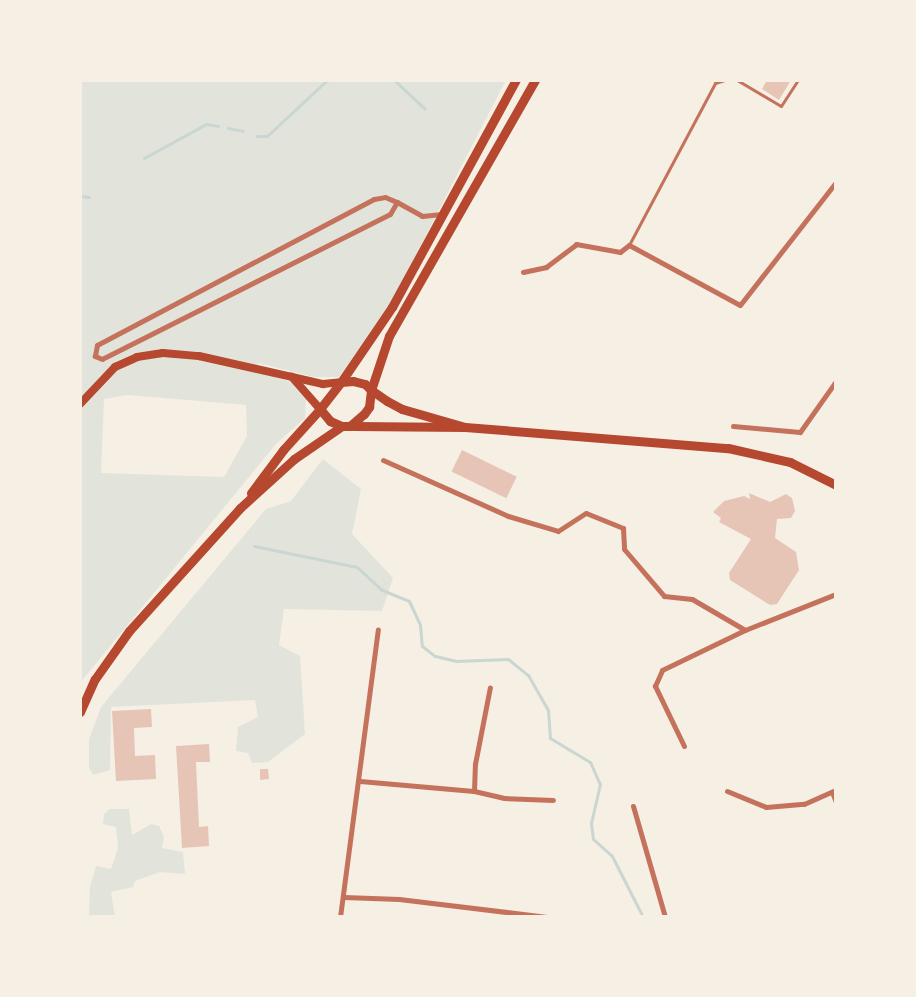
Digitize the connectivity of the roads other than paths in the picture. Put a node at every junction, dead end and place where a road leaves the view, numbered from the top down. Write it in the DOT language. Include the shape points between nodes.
graph roads {
  1 [pos="516,80"];
  2 [pos="535,80"];
  3 [pos="725,80"];
  4 [pos="737,80"];
  5 [pos="798,80"];
  6 [pos="836,182"];
  7 [pos="397,202"];
  8 [pos="443,213"];
  9 [pos="629,245"];
  10 [pos="523,272"];
  11 [pos="292,377"];
  12 [pos="836,381"];
  13 [pos="341,382"];
  14 [pos="371,390"];
  15 [pos="80,404"];
  16 [pos="320,409"];
  17 [pos="346,426"];
  18 [pos="733,426"];
  19 [pos="465,427"];
  20 [pos="383,460"];
  21 [pos="836,485"];
  22 [pos="240,508"];
  23 [pos="836,594"];
  24 [pos="378,629"];
  25 [pos="745,630"];
  26 [pos="490,687"];
  27 [pos="80,712"];
  28 [pos="684,746"];
  29 [pos="360,781"];
  30 [pos="474,791"];
  31 [pos="727,791"];
  32 [pos="834,791"];
  33 [pos="553,800"];
  34 [pos="836,802"];
  35 [pos="633,806"];
  36 [pos="344,897"];
  37 [pos="340,917"];
  38 [pos="547,917"];
  39 [pos="665,917"];
  1 -- 8 [label="main road"];
  2 -- 14 [label="main road" via="389,336"];
  3 -- 9 [label="lane" via="715,83"];
  4 -- 5 [label="lane" via="781,106"];
  6 -- 9 [label="street" via="740,305"];
  7 -- 7 [label="street" via="374,199 97,345 95,356 102,359 390,214"];
  7 -- 8 [label="street" via="422,216"];
  8 -- 13 [label="main road" via="392,307"];
  9 -- 10 [label="street" via="620,252 576,244 546,267"];
  11 -- 13 [label="main road"];
  11 -- 15 [label="main road" via="163,353 115,367"];
  11 -- 16 [label="main road"];
  12 -- 18 [label="street" via="800,432"];
  13 -- 14 [label="main road" via="359,382"];
  13 -- 16 [label="main road"];
  14 -- 17 [label="main road" via="369,407"];
  14 -- 19 [label="main road" via="402,409"];
  16 -- 17 [label="main road" via="330,421"];
  16 -- 22 [label="main road"];
  17 -- 19 [label="main road"];
  17 -- 22 [label="main road" via="294,459"];
  19 -- 21 [label="main road" via="760,453"];
  20 -- 25 [label="street" via="508,516 558,531 586,513 623,528 624,549 664,596 692,599"];
  22 -- 27 [label="main road" via="129,631 95,679"];
  23 -- 25 [label="street"];
  24 -- 29 [label="street"];
  25 -- 28 [label="street" via="662,670 655,686"];
  26 -- 30 [label="street"];
  29 -- 30 [label="street"];
  29 -- 36 [label="street"];
  30 -- 33 [label="street"];
  31 -- 32 [label="street" via="766,807 804,804"];
  32 -- 34 [label="street"];
  35 -- 39 [label="street"];
  36 -- 37 [label="street"];
  36 -- 38 [label="street"];
}
